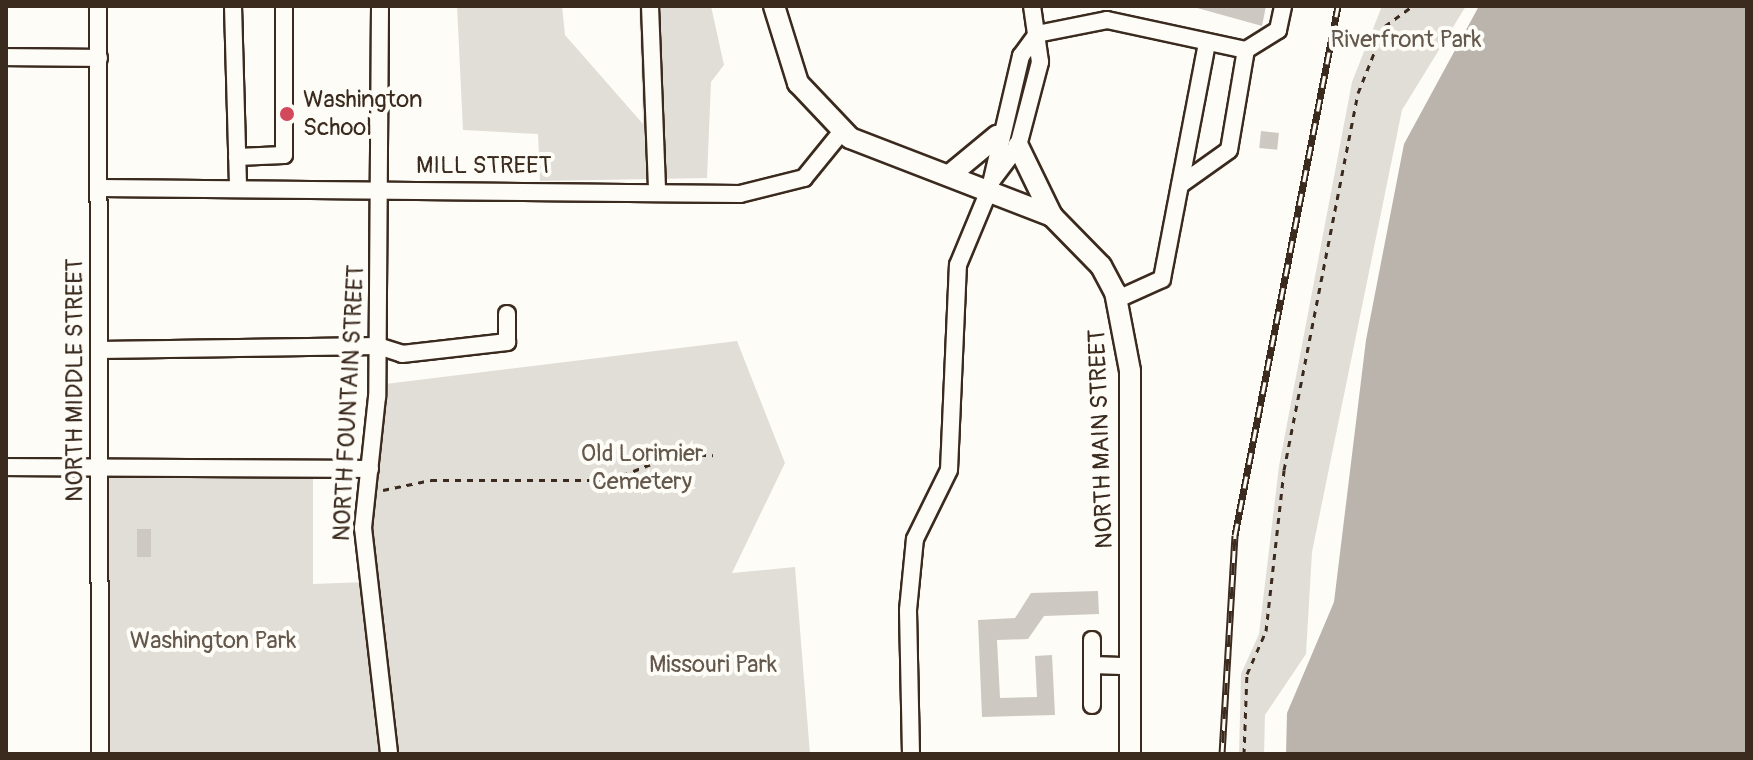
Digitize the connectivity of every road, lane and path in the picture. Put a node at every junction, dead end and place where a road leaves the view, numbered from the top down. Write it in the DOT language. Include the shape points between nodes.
graph roads {
  1 [pos="98,6"];
  2 [pos="233,6"];
  3 [pos="284,6"];
  4 [pos="380,6"];
  5 [pos="650,6"];
  6 [pos="774,6"];
  7 [pos="1032,6"];
  8 [pos="1283,6"];
  9 [pos="1413,6"];
  10 [pos="1037,34"];
  11 [pos="1207,42"];
  12 [pos="1246,50"];
  13 [pos="6,57"];
  14 [pos="99,58"];
  15 [pos="843,130"];
  16 [pos="997,136"];
  17 [pos="1018,146"];
  18 [pos="237,157"];
  19 [pos="951,174"];
  20 [pos="992,183"];
  21 [pos="1180,185"];
  22 [pos="99,188"];
  23 [pos="238,189"];
  24 [pos="383,190"];
  25 [pos="657,190"];
  26 [pos="1052,216"];
  27 [pos="1118,299"];
  28 [pos="507,314"];
  29 [pos="378,346"];
  30 [pos="99,350"];
  31 [pos="713,455"];
  32 [pos="6,467"];
  33 [pos="99,469"];
  34 [pos="370,469"];
  35 [pos="368,489"];
  36 [pos="1092,640"];
  37 [pos="1092,665"];
  38 [pos="1129,666"];
  39 [pos="1092,705"];
  40 [pos="100,754"];
  41 [pos="389,754"];
  42 [pos="911,754"];
  43 [pos="1130,754"];
  44 [pos="1244,754"];
  1 -- 14 [label="street, NORTH MIDDLE STREET"];
  2 -- 18 [label="street"];
  3 -- 18 [label="street" via="284,155"];
  4 -- 24 [label="street, NORTH FOUNTAIN STREET"];
  5 -- 25 [label="street"];
  6 -- 15 [label="main road, NORTH MAIN STREET" via="798,83"];
  7 -- 10 [label="street"];
  8 -- 12 [label="street" via="1278,30"];
  9 -- 44 [label="path" via="1385,26 1358,93 1284,470 1266,631 1247,674"];
  10 -- 11 [label="street" via="1107,20"];
  10 -- 16 [label="street" via="1021,56"];
  10 -- 17 [label="street" via="1040,62"];
  11 -- 12 [label="street"];
  11 -- 21 [label="street"];
  12 -- 21 [label="street" via="1229,150"];
  13 -- 14 [label="street"];
  14 -- 22 [label="street, NORTH MIDDLE STREET"];
  15 -- 19 [label="main road, NORTH MAIN STREET" via="903,162"];
  15 -- 25 [label="street, MILL STREET" via="804,178 775,191"];
  16 -- 19 [label="main road"];
  16 -- 20 [label="street"];
  17 -- 20 [label="street"];
  17 -- 26 [label="main road"];
  18 -- 23 [label="street"];
  19 -- 20 [label="main road, NORTH MAIN STREET"];
  20 -- 26 [label="main road, NORTH MAIN STREET"];
  20 -- 42 [label="street" via="958,265 949,470 915,539 908,610"];
  21 -- 27 [label="street" via="1162,279"];
  22 -- 23 [label="street, MILL STREET"];
  22 -- 30 [label="street, NORTH MIDDLE STREET"];
  23 -- 24 [label="street, MILL STREET"];
  24 -- 25 [label="street, MILL STREET"];
  24 -- 29 [label="street, NORTH FOUNTAIN STREET"];
  26 -- 27 [label="main road, NORTH MAIN STREET" via="1101,266"];
  27 -- 38 [label="main road, NORTH MAIN STREET" via="1131,397"];
  28 -- 29 [label="street" via="507,342 402,354"];
  29 -- 30 [label="street"];
  29 -- 34 [label="street, NORTH FOUNTAIN STREET"];
  30 -- 33 [label="street, NORTH MIDDLE STREET"];
  31 -- 35 [label="path" via="676,454 611,480 431,480"];
  32 -- 33 [label="street"];
  33 -- 34 [label="street"];
  33 -- 40 [label="street, NORTH MIDDLE STREET"];
  34 -- 35 [label="street, NORTH FOUNTAIN STREET"];
  35 -- 41 [label="street, NORTH FOUNTAIN STREET" via="367,582"];
  36 -- 37 [label="street"];
  37 -- 38 [label="street"];
  37 -- 39 [label="street"];
  38 -- 43 [label="main road, NORTH MAIN STREET"];
}
